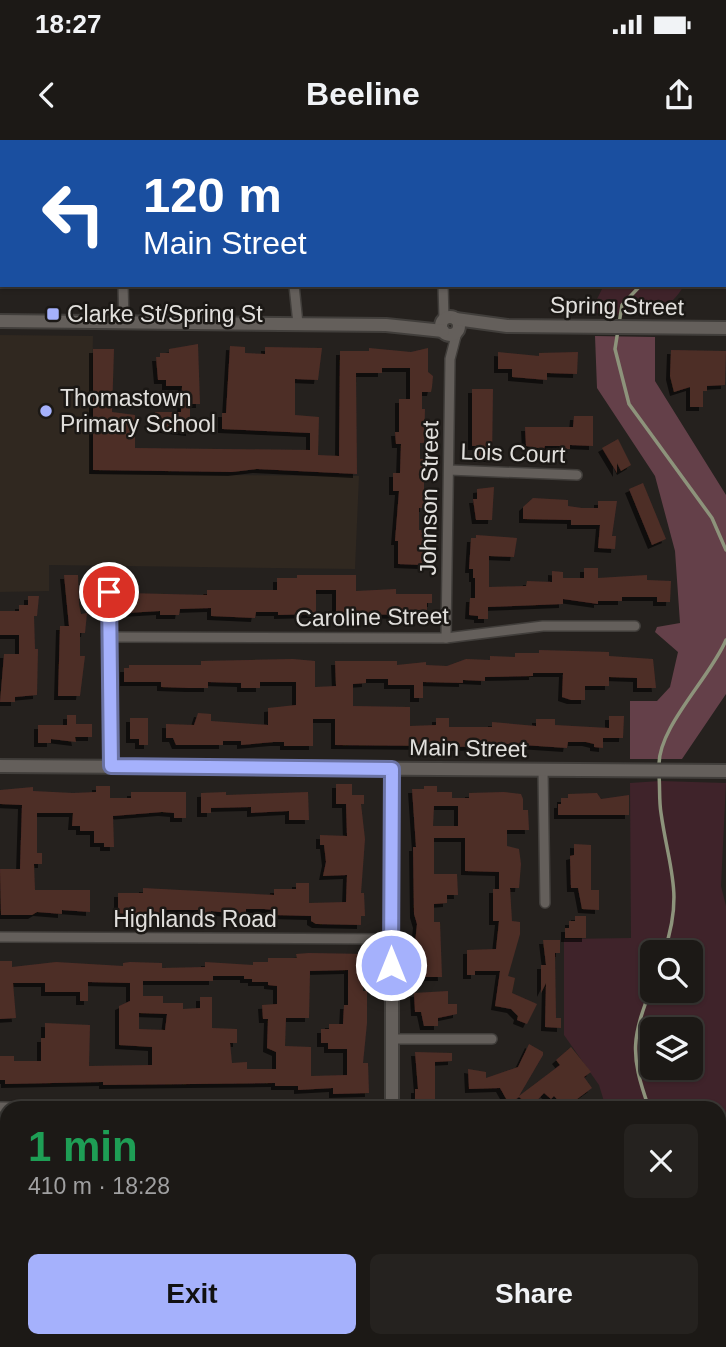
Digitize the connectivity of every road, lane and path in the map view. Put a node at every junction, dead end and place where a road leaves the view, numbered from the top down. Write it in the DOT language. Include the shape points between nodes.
graph roads {
  1 [pos="123,287"];
  2 [pos="294,287"];
  3 [pos="443,288"];
  4 [pos="0,321"];
  5 [pos="124,322"];
  6 [pos="298,324"];
  7 [pos="450,325"];
  8 [pos="726,328"];
  9 [pos="449,470"];
  10 [pos="577,475"];
  11 [pos="109,570"];
  12 [pos="635,626"];
  13 [pos="109,637"];
  14 [pos="446,638"];
  15 [pos="0,766"];
  16 [pos="111,766"];
  17 [pos="392,769"];
  18 [pos="543,770"];
  19 [pos="726,771"];
  20 [pos="545,903"];
  21 [pos="0,937"];
  22 [pos="390,939"];
  23 [pos="391,1039"];
  24 [pos="492,1039"];
  25 [pos="392,1101"];
  1 -- 5 [label="street"];
  2 -- 6 [label="street"];
  3 -- 7 [label="street, Johnson Street"];
  4 -- 5 [label="street, Spring Street"];
  5 -- 6 [label="street, Spring Street"];
  6 -- 7 [label="street, Spring Street"];
  7 -- 8 [label="street, Spring Street"];
  7 -- 9 [label="street, Johnson Street"];
  9 -- 10 [label="street, Lois Court"];
  9 -- 14 [label="street, Johnson Street"];
  11 -- 13 [label="street"];
  12 -- 14 [label="street, Caroline Street" via="543,626"];
  13 -- 14 [label="street, Caroline Street"];
  13 -- 16 [label="street"];
  15 -- 16 [label="street, Main Street"];
  16 -- 17 [label="street, Main Street"];
  17 -- 18 [label="street, Main Street"];
  17 -- 22 [label="street"];
  18 -- 19 [label="street, Main Street"];
  18 -- 20 [label="street"];
  21 -- 22 [label="street, Highlands Road"];
  22 -- 23 [label="street"];
  23 -- 24 [label="street"];
  23 -- 25 [label="street"];
}
